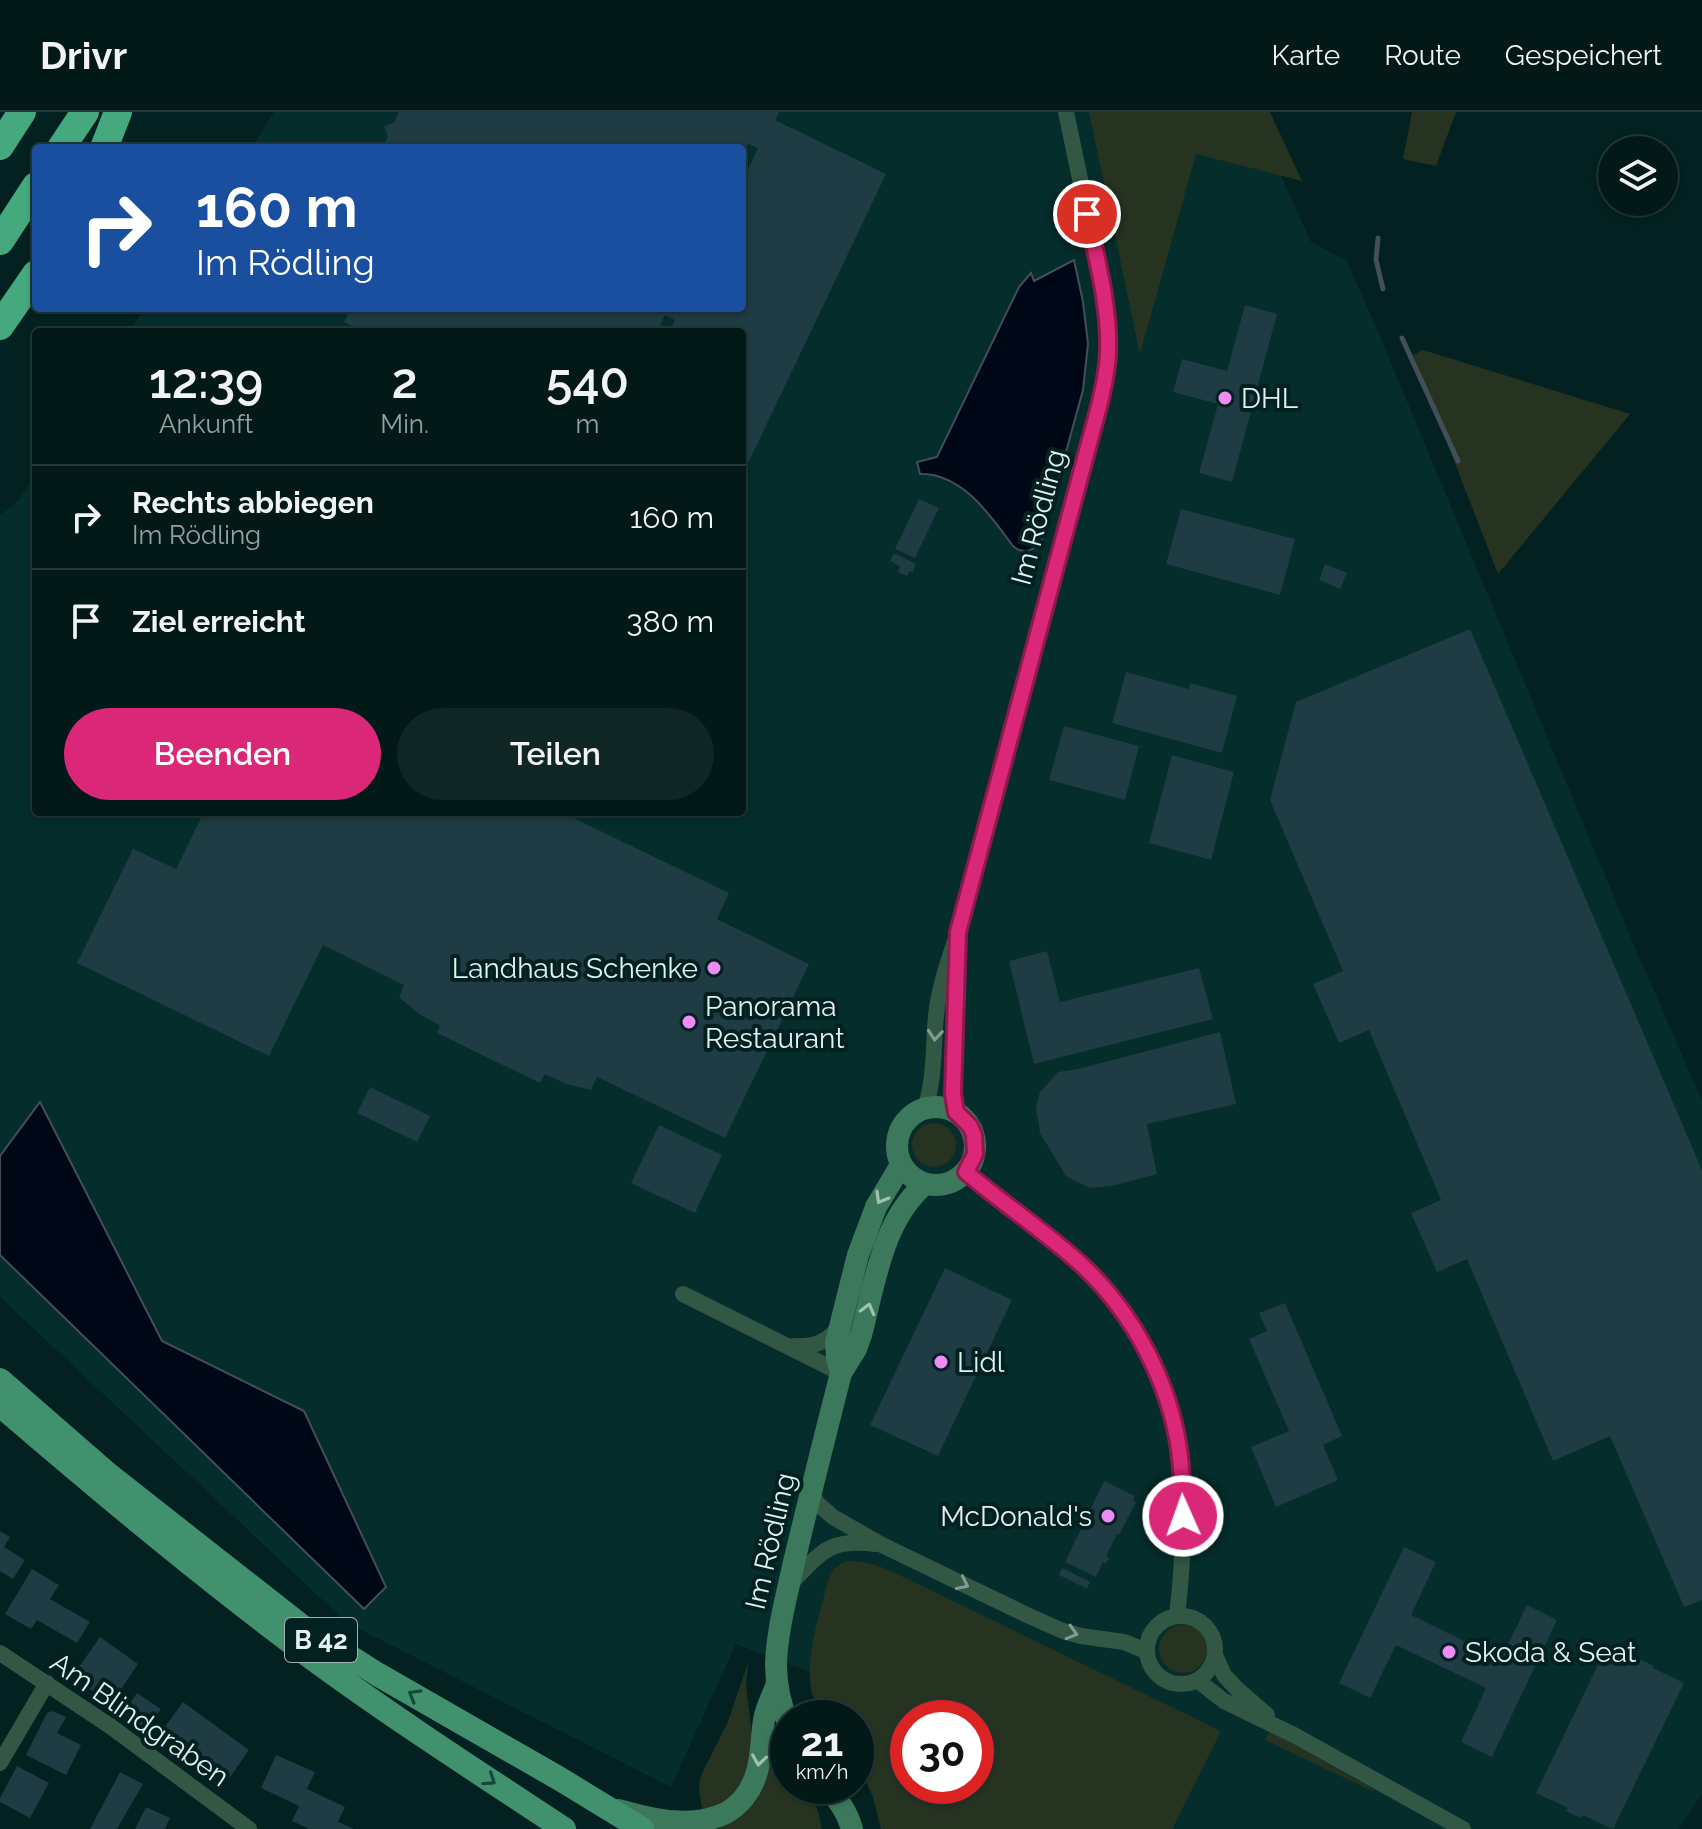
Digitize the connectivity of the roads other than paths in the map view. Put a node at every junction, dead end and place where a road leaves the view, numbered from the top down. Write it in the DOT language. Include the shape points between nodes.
graph roads {
  1 [pos="22,112"];
  2 [pos="85,112"];
  3 [pos="118,112"];
  4 [pos="1066,112"];
  5 [pos="64,144"];
  6 [pos="106,144"];
  7 [pos="0,146"];
  8 [pos="32,192"];
  9 [pos="0,241"];
  10 [pos="32,280"];
  11 [pos="0,326"];
  12 [pos="958,932"];
  13 [pos="925,1108"];
  14 [pos="956,1112"];
  15 [pos="901,1165"];
  16 [pos="966,1172"];
  17 [pos="925,1184"];
  18 [pos="683,1294"];
  19 [pos="838,1328"];
  20 [pos="788,1346"];
  21 [pos="841,1373"];
  22 [pos="0,1380"];
  23 [pos="0,1405"];
  24 [pos="811,1491"];
  25 [pos="882,1545"];
  26 [pos="789,1585"];
  27 [pos="1177,1616"];
  28 [pos="1146,1651"];
  29 [pos="0,1653"];
  30 [pos="1215,1655"];
  31 [pos="1197,1680"];
  32 [pos="47,1683"];
  33 [pos="777,1684"];
  34 [pos="780,1700"];
  35 [pos="1294,1735"];
  36 [pos="0,1763"];
  37 [pos="833,1804"];
  38 [pos="841,1804"];
  39 [pos="603,1805"];
  40 [pos="249,1829"];
  41 [pos="564,1829"];
  42 [pos="642,1829"];
  43 [pos="837,1829"];
  44 [pos="852,1829"];
  45 [pos="1463,1829"];
  1 -- 7 [label="highway"];
  2 -- 5 [label="highway"];
  3 -- 6 [label="highway"];
  4 -- 12 [label="street, Im Rödling" via="1104,299 1105,376"];
  8 -- 9 [label="highway"];
  10 -- 11 [label="highway"];
  12 -- 13 [label="street, Im Rödling, one-way" via="940,992"];
  12 -- 14 [label="street, Im Rödling"];
  13 -- 14 [label="street"];
  13 -- 15 [label="street" via="899,1130"];
  14 -- 16 [label="street, Im Rödling" via="974,1135 975,1154"];
  15 -- 17 [label="street"];
  15 -- 19 [label="street, Im Rödling, one-way" via="864,1233"];
  16 -- 17 [label="street" via="947,1184"];
  16 -- 27 [label="street" via="1084,1267 1122,1311 1154,1367 1169,1406 1182,1471"];
  21 -- 17 [label="street, Im Rödling, one-way" via="861,1335 891,1230 904,1205"];
  18 -- 20 [label="street"];
  19 -- 20 [label="street" via="820,1344"];
  19 -- 21 [label="street, Im Rödling"];
  20 -- 21 [label="street"];
  21 -- 24 [label="street, Im Rödling"];
  39 -- 22 [label="main road, B 42, one-way" via="300,1625 109,1475"];
  23 -- 41 [label="main road, B 42, one-way" via="309,1656"];
  24 -- 25 [label="street" via="824,1511"];
  24 -- 26 [label="street, Im Rödling"];
  25 -- 26 [label="street" via="853,1542 826,1549"];
  25 -- 28 [label="street, one-way" via="1063,1631"];
  26 -- 33 [label="street, Im Rödling" via="777,1649"];
  27 -- 28 [label="street" via="1156,1626"];
  27 -- 30 [label="street" via="1195,1618 1209,1629"];
  28 -- 31 [label="street" via="1158,1676 1177,1684"];
  29 -- 32 [label="street, Am Blindgraben"];
  30 -- 31 [label="street"];
  30 -- 35 [label="street" via="1236,1688"];
  31 -- 35 [label="street" via="1224,1701"];
  32 -- 36 [label="street"];
  32 -- 40 [label="street, Am Blindgraben"];
  33 -- 34 [label="street, Im Rödling"];
  33 -- 39 [label="street, one-way" via="764,1718 757,1775 734,1808 709,1822 685,1825"];
  35 -- 45 [label="street"];
  37 -- 43 [label="street"];
  38 -- 44 [label="street"];
  39 -- 42 [label="main road, B 42"];
}
